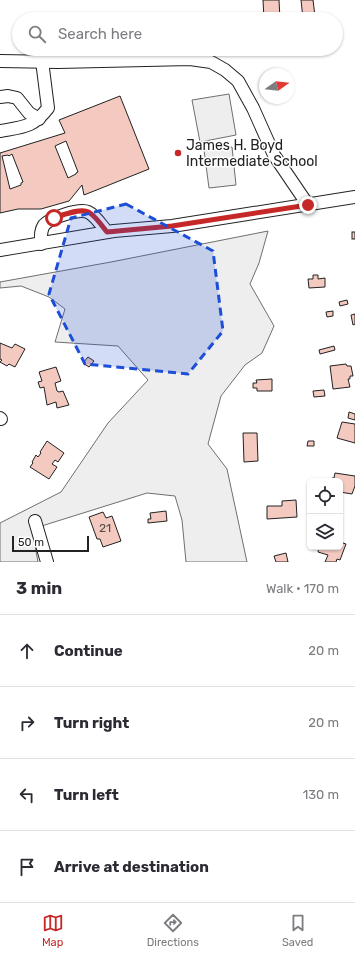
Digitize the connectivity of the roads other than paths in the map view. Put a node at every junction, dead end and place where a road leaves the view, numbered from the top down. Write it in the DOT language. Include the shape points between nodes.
graph roads {
  1 [pos="0,61"];
  2 [pos="42,61"];
  3 [pos="0,97"];
  4 [pos="39,119"];
  5 [pos="0,131"];
  6 [pos="355,198"];
  7 [pos="308,205"];
  8 [pos="107,232"];
  9 [pos="41,244"];
  10 [pos="0,250"];
  11 [pos="35,521"];
  12 [pos="46,562"];
  1 -- 2 [label="street"];
  2 -- 4 [label="street" via="48,108"];
  2 -- 7 [label="street" via="190,59 211,62 238,81 274,155"];
  3 -- 4 [label="street" via="17,98 29,113"];
  4 -- 5 [label="street" via="30,125"];
  6 -- 7 [label="street"];
  7 -- 8 [label="street" via="172,226"];
  8 -- 9 [label="street"];
  8 -- 9 [label="street" via="90,213 70,213 47,222 41,231"];
  9 -- 10 [label="street"];
  11 -- 12 [label="street"];
}
